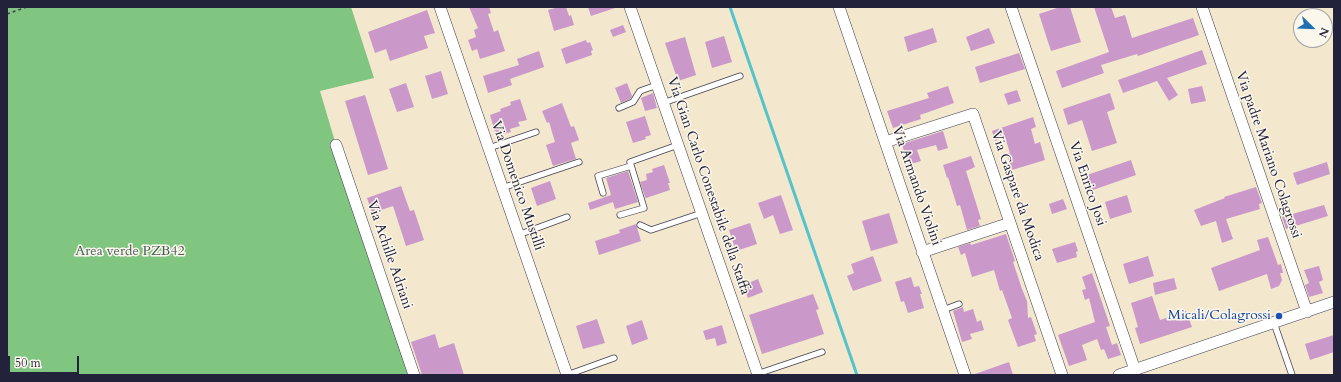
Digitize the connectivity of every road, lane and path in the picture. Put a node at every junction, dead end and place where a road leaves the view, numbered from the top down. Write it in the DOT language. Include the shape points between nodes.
graph roads {
  1 [pos="27,7"];
  2 [pos="440,7"];
  3 [pos="630,7"];
  4 [pos="839,7"];
  5 [pos="1011,7"];
  6 [pos="1202,7"];
  7 [pos="7,14"];
  8 [pos="740,76"];
  9 [pos="657,85"];
  10 [pos="663,103"];
  11 [pos="619,108"];
  12 [pos="536,132"];
  13 [pos="885,142"];
  14 [pos="336,145"];
  15 [pos="678,146"];
  16 [pos="489,148"];
  17 [pos="579,162"];
  18 [pos="631,166"];
  19 [pos="502,188"];
  20 [pos="603,193"];
  21 [pos="702,214"];
  22 [pos="620,215"];
  23 [pos="568,217"];
  24 [pos="1010,223"];
  25 [pos="640,225"];
  26 [pos="518,235"];
  27 [pos="922,252"];
  28 [pos="1334,302"];
  29 [pos="960,304"];
  30 [pos="942,310"];
  31 [pos="1307,312"];
  32 [pos="1274,323"];
  33 [pos="822,352"];
  34 [pos="614,358"];
  35 [pos="1134,370"];
  36 [pos="757,374"];
  37 [pos="414,375"];
  38 [pos="567,375"];
  39 [pos="965,375"];
  40 [pos="1062,375"];
  41 [pos="1119,375"];
  42 [pos="1292,375"];
  1 -- 7 [label="path"];
  2 -- 16 [label="street, Via Domenico Mustilli"];
  3 -- 9 [label="street, Via Gian Carlo Conestabile della Staffa"];
  4 -- 13 [label="street, Via Armando Violini"];
  5 -- 35 [label="street, Via Enrico Josi"];
  6 -- 31 [label="street, Via padre Mariano Colagrossi"];
  8 -- 10 [label="lane"];
  9 -- 10 [label="street, Via Gian Carlo Conestabile della Staffa"];
  9 -- 11 [label="lane" via="640,91 633,102"];
  10 -- 15 [label="street, Via Gian Carlo Conestabile della Staffa"];
  12 -- 16 [label="lane"];
  13 -- 24 [label="street, Via Gaspare da Modica" via="973,114"];
  13 -- 27 [label="street, Via Armando Violini"];
  14 -- 37 [label="street, Via Achille Adriani"];
  15 -- 18 [label="lane" via="630,162"];
  15 -- 21 [label="street, Via Gian Carlo Conestabile della Staffa"];
  16 -- 19 [label="street, Via Domenico Mustilli"];
  17 -- 19 [label="lane"];
  18 -- 20 [label="lane" via="598,176"];
  18 -- 22 [label="lane" via="644,208"];
  19 -- 26 [label="street, Via Domenico Mustilli"];
  21 -- 25 [label="lane" via="651,230"];
  21 -- 36 [label="street, Via Gian Carlo Conestabile della Staffa"];
  23 -- 26 [label="lane"];
  24 -- 27 [label="street"];
  24 -- 40 [label="street, Via Gaspare da Modica"];
  26 -- 38 [label="street, Via Domenico Mustilli"];
  27 -- 30 [label="street, Via Armando Violini"];
  28 -- 31 [label="street"];
  29 -- 30 [label="lane"];
  30 -- 39 [label="street, Via Armando Violini"];
  31 -- 32 [label="street"];
  32 -- 35 [label="street"];
  32 -- 42 [label="lane"];
  33 -- 36 [label="lane"];
  34 -- 38 [label="lane"];
  35 -- 41 [label="street"];
}
